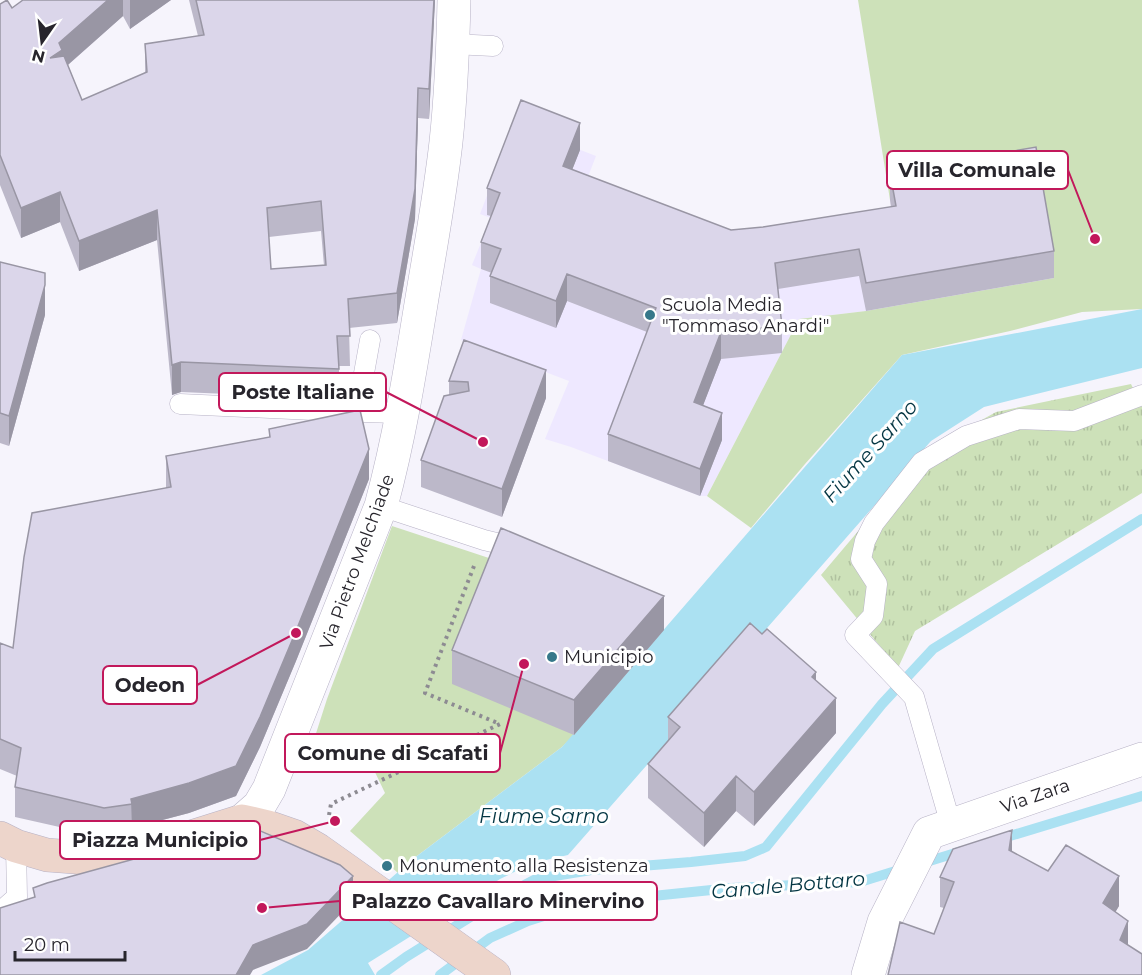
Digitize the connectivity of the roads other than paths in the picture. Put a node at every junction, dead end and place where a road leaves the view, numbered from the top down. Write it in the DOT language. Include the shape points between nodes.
graph roads {
  1 [pos="454,0"];
  2 [pos="453,44"];
  3 [pos="493,46"];
  4 [pos="370,340"];
  5 [pos="1142,395"];
  6 [pos="180,404"];
  7 [pos="357,412"];
  8 [pos="402,413"];
  9 [pos="381,506"];
  10 [pos="513,547"];
  11 [pos="1142,759"];
  12 [pos="242,821"];
  13 [pos="940,829"];
  14 [pos="8,842"];
  15 [pos="0,912"];
  16 [pos="490,971"];
  17 [pos="868,975"];
  1 -- 2 [label="street, Via Pietro Melchiade"];
  2 -- 3 [label="lane"];
  2 -- 8 [label="street, Via Pietro Melchiade" via="446,142"];
  4 -- 7 [label="lane"];
  5 -- 13 [label="lane" via="1074,421 1019,419 966,436 922,462 873,523 861,559 877,584 873,616 855,636 914,698"];
  6 -- 7 [label="lane"];
  7 -- 8 [label="lane"];
  8 -- 9 [label="street, Via Pietro Melchiade"];
  9 -- 10 [label="lane"];
  9 -- 12 [label="street, Via Pietro Melchiade" via="269,789 259,806"];
  11 -- 13 [label="street, Via Zara"];
  12 -- 14 [label="main road" via="156,848 87,858 47,855"];
  12 -- 16 [label="main road" via="268,826 318,850"];
  13 -- 17 [label="street" via="884,922"];
  14 -- 15 [label="lane" via="17,897"];
}
